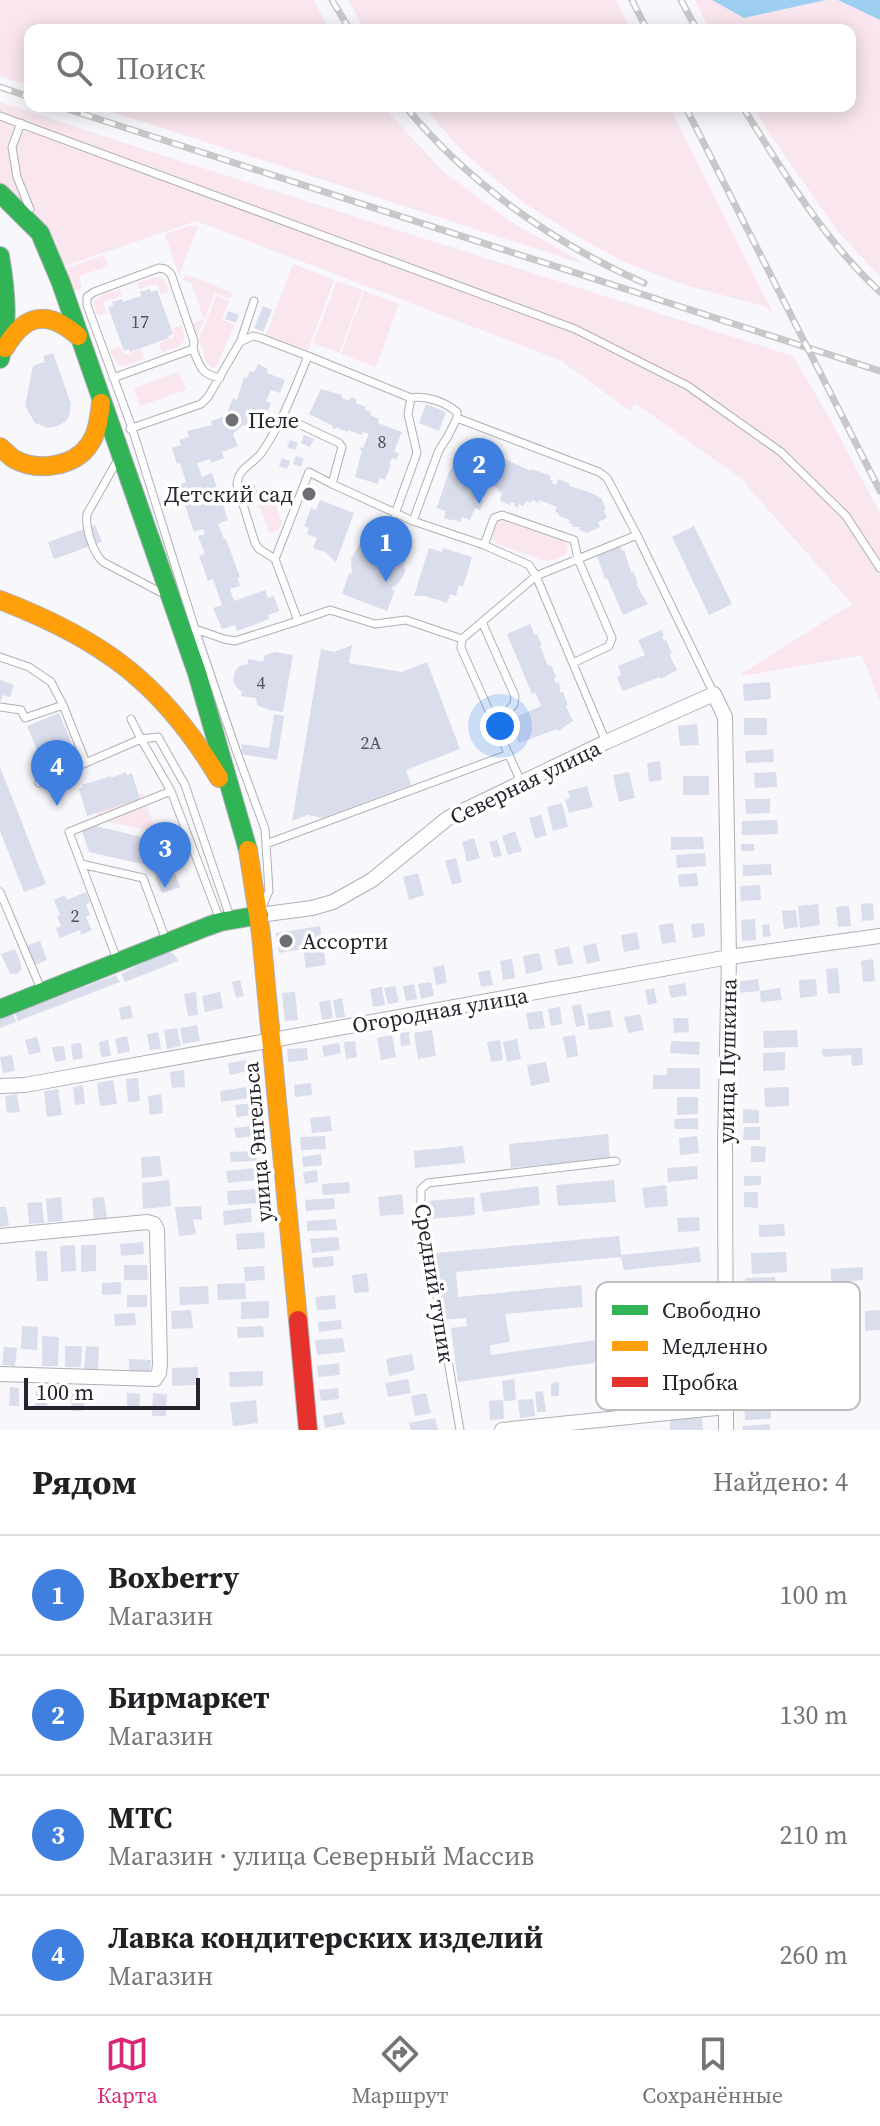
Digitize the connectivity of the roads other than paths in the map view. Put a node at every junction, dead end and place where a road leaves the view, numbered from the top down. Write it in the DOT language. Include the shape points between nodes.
graph roads {
  1 [pos="0,116"];
  2 [pos="21,123"];
  3 [pos="0,193"];
  4 [pos="40,233"];
  5 [pos="0,256"];
  6 [pos="254,301"];
  7 [pos="78,336"];
  8 [pos="240,342"];
  9 [pos="193,349"];
  10 [pos="308,356"];
  11 [pos="1,357"];
  12 [pos="113,378"];
  13 [pos="220,378"];
  14 [pos="411,398"];
  15 [pos="101,400"];
  16 [pos="282,416"];
  17 [pos="457,418"];
  18 [pos="132,428"];
  19 [pos="113,435"];
  20 [pos="0,447"];
  21 [pos="120,454"];
  22 [pos="332,484"];
  23 [pos="395,514"];
  24 [pos="413,521"];
  25 [pos="637,535"];
  26 [pos="484,545"];
  27 [pos="275,559"];
  28 [pos="578,559"];
  29 [pos="880,568"];
  30 [pos="536,576"];
  31 [pos="169,596"];
  32 [pos="0,600"];
  33 [pos="298,621"];
  34 [pos="482,622"];
  35 [pos="195,629"];
  36 [pos="462,639"];
  37 [pos="0,657"];
  38 [pos="573,663"];
  39 [pos="714,694"];
  40 [pos="63,705"];
  41 [pos="0,707"];
  42 [pos="131,719"];
  43 [pos="496,725"];
  44 [pos="141,739"];
  45 [pos="606,742"];
  46 [pos="509,754"];
  47 [pos="86,763"];
  48 [pos="521,782"];
  49 [pos="39,783"];
  50 [pos="171,791"];
  51 [pos="265,829"];
  52 [pos="257,847"];
  53 [pos="81,864"];
  54 [pos="0,892"];
  55 [pos="259,915"];
  56 [pos="226,921"];
  57 [pos="880,936"];
  58 [pos="167,943"];
  59 [pos="729,957"];
  60 [pos="118,962"];
  61 [pos="42,993"];
  62 [pos="0,1009"];
  63 [pos="272,1040"];
  64 [pos="0,1086"];
  65 [pos="616,1161"];
  66 [pos="0,1236"];
  67 [pos="726,1282"];
  68 [pos="0,1374"];
  69 [pos="697,1410"];
  70 [pos="308,1430"];
  71 [pos="460,1430"];
  72 [pos="502,1430"];
  1 -- 2 [label="lane"];
  2 -- 4 [label="lane" via="12,147 17,177"];
  2 -- 29 [label="lane" via="575,329 688,386 781,452 846,516"];
  3 -- 4 [label="main road"];
  4 -- 7 [label="main road"];
  5 -- 11 [label="main road" via="7,308"];
  6 -- 8 [label="lane"];
  7 -- 11 [label="main road" via="60,321 33,319 16,329"];
  7 -- 15 [label="main road"];
  8 -- 10 [label="lane" via="253,336"];
  8 -- 13 [label="lane"];
  9 -- 12 [label="lane"];
  9 -- 12 [label="lane" via="171,274 159,268 87,297"];
  9 -- 13 [label="lane" via="203,372"];
  10 -- 14 [label="lane"];
  10 -- 16 [label="lane"];
  12 -- 18 [label="lane"];
  13 -- 18 [label="lane" via="201,404"];
  14 -- 17 [label="lane" via="426,397 453,408"];
  14 -- 23 [label="lane" via="408,414 417,453"];
  15 -- 19 [label="main road"];
  15 -- 20 [label="main road" via="96,433 85,450 68,461 29,465"];
  16 -- 22 [label="lane" via="342,447"];
  16 -- 27 [label="lane" via="261,455 237,477 255,543"];
  17 -- 24 [label="lane"];
  17 -- 25 [label="lane" via="599,472"];
  18 -- 19 [label="lane"];
  18 -- 35 [label="lane"];
  19 -- 21 [label="main road"];
  21 -- 31 [label="main road"];
  21 -- 31 [label="lane" via="87,514 98,557"];
  22 -- 23 [label="lane"];
  22 -- 27 [label="lane" via="309,472"];
  23 -- 24 [label="lane"];
  24 -- 26 [label="lane"];
  25 -- 28 [label="lane"];
  25 -- 39 [label="lane"];
  26 -- 28 [label="lane" via="494,518 502,515 574,540"];
  26 -- 30 [label="lane" via="529,565"];
  27 -- 33 [label="lane"];
  28 -- 30 [label="lane"];
  28 -- 38 [label="lane" via="612,638 609,646"];
  30 -- 34 [label="lane"];
  30 -- 38 [label="lane"];
  31 -- 52 [label="main road"];
  32 -- 52 [label="main road" via="72,630 155,690 190,729"];
  33 -- 35 [label="lane" via="235,641"];
  33 -- 36 [label="lane" via="330,610 375,624 406,620"];
  34 -- 36 [label="lane"];
  34 -- 43 [label="lane" via="515,696"];
  35 -- 51 [label="lane"];
  36 -- 43 [label="lane" via="461,648"];
  37 -- 40 [label="lane" via="51,682"];
  38 -- 45 [label="lane"];
  39 -- 45 [label="street, Северная улица"];
  39 -- 59 [label="street, улица Пушкина" via="725,717"];
  40 -- 41 [label="lane" via="25,718 21,710"];
  40 -- 47 [label="lane"];
  42 -- 44 [label="lane"];
  43 -- 46 [label="lane"];
  44 -- 47 [label="lane"];
  44 -- 50 [label="lane"];
  44 -- 56 [label="lane" via="158,737 185,785"];
  45 -- 48 [label="street, Северная улица"];
  46 -- 48 [label="lane"];
  46 -- 52 [label="lane"];
  47 -- 49 [label="lane"];
  48 -- 55 [label="street, Северная улица" via="448,818 372,880 333,902"];
  50 -- 53 [label="lane" via="69,832"];
  50 -- 56 [label="lane"];
  51 -- 52 [label="lane"];
  51 -- 52 [label="lane"];
  52 -- 55 [label="main road, улица Энгельса"];
  53 -- 58 [label="lane" via="143,878"];
  53 -- 60 [label="lane"];
  54 -- 61 [label="lane"];
  55 -- 56 [label="main road"];
  55 -- 63 [label="main road, улица Энгельса"];
  56 -- 58 [label="main road"];
  57 -- 59 [label="street, Огородная улица"];
  58 -- 60 [label="main road"];
  59 -- 63 [label="street, Огородная улица"];
  59 -- 67 [label="street, улица Пушкина"];
  60 -- 61 [label="main road"];
  61 -- 62 [label="main road"];
  63 -- 64 [label="street, Огородная улица"];
  63 -- 70 [label="main road, улица Энгельса"];
  65 -- 71 [label="lane, Средний тупик" via="428,1183 421,1189 421,1215"];
  66 -- 68 [label="street" via="154,1224 160,1364 155,1379"];
  69 -- 72 [label="street"];
}
